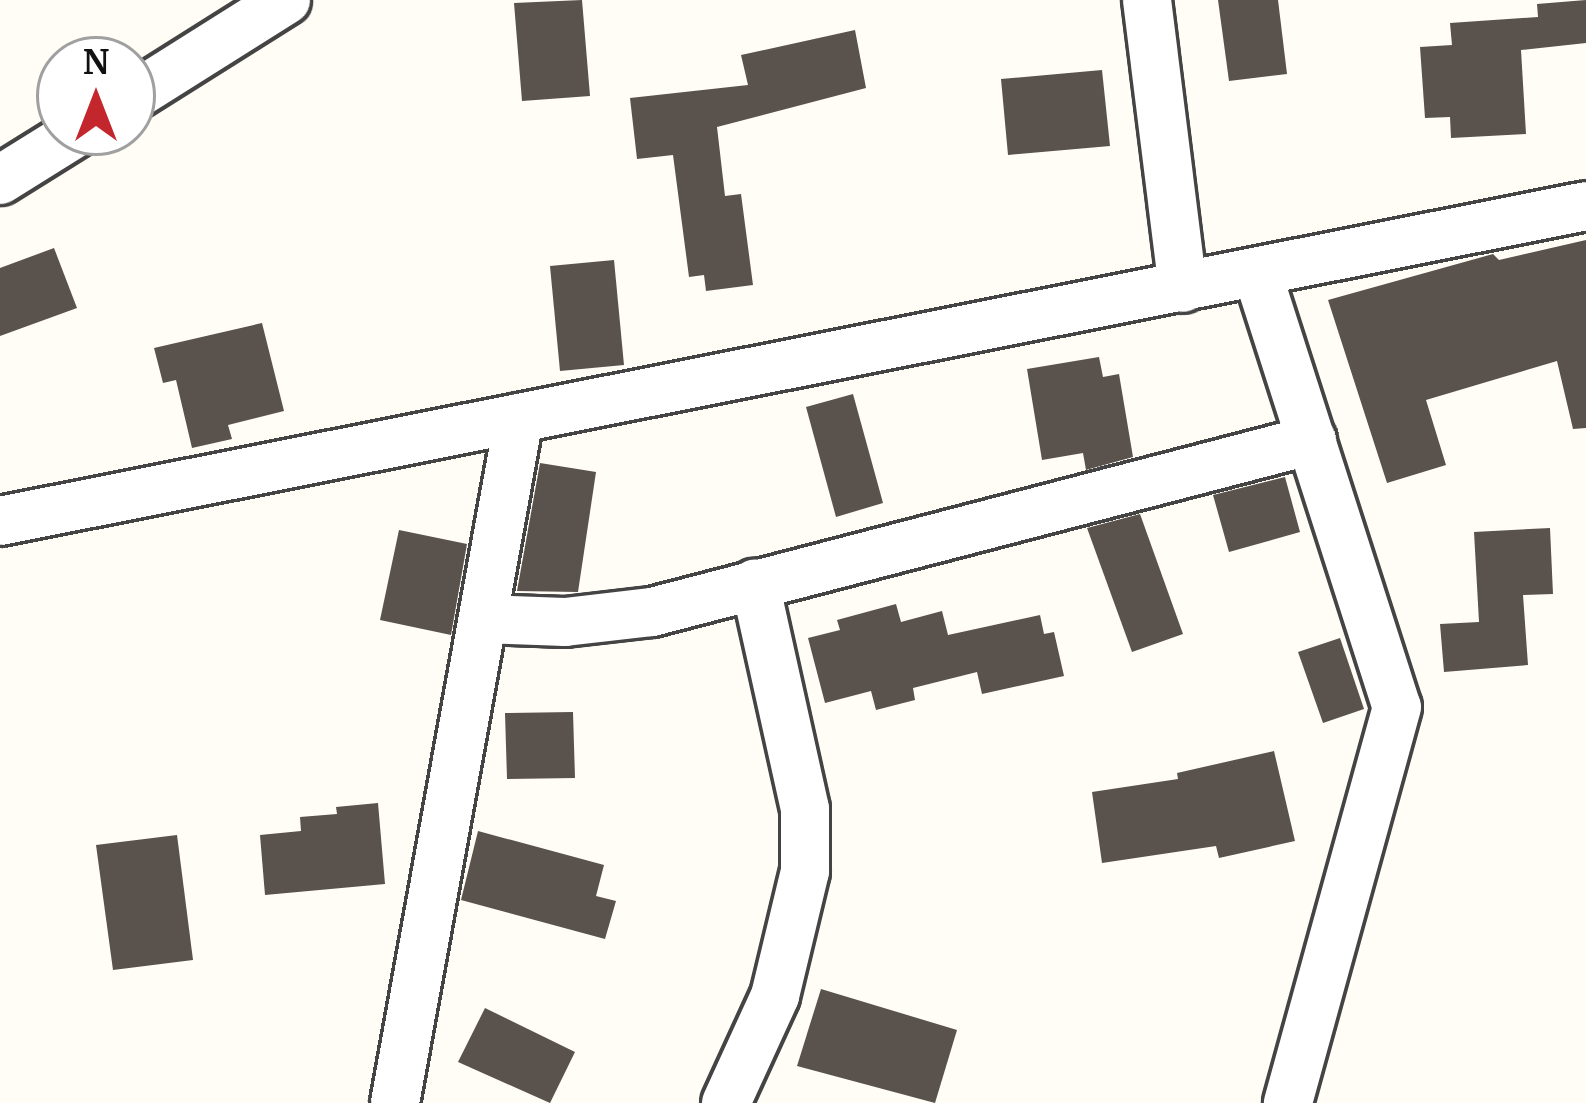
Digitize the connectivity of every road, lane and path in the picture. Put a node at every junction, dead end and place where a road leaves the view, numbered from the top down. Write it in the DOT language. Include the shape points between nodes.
graph roads {
  1 [pos="286,0"];
  2 [pos="1147,0"];
  3 [pos="156,82"];
  4 [pos="38,156"];
  5 [pos="0,180"];
  6 [pos="1586,206"];
  7 [pos="1257,272"];
  8 [pos="1184,288"];
  9 [pos="519,418"];
  10 [pos="1312,440"];
  11 [pos="0,521"];
  12 [pos="754,583"];
  13 [pos="483,619"];
  14 [pos="395,1103"];
  15 [pos="726,1103"];
  16 [pos="1288,1103"];
  1 -- 3 [label="street"];
  2 -- 8 [label="street"];
  4 -- 5 [label="street"];
  6 -- 7 [label="street"];
  7 -- 8 [label="street"];
  7 -- 10 [label="street"];
  8 -- 9 [label="street"];
  9 -- 11 [label="street"];
  9 -- 13 [label="street"];
  10 -- 12 [label="street"];
  10 -- 16 [label="street" via="1396,706"];
  12 -- 13 [label="street" via="652,612 565,622"];
  12 -- 15 [label="street" via="805,809 805,871 775,996"];
  13 -- 14 [label="street"];
}
